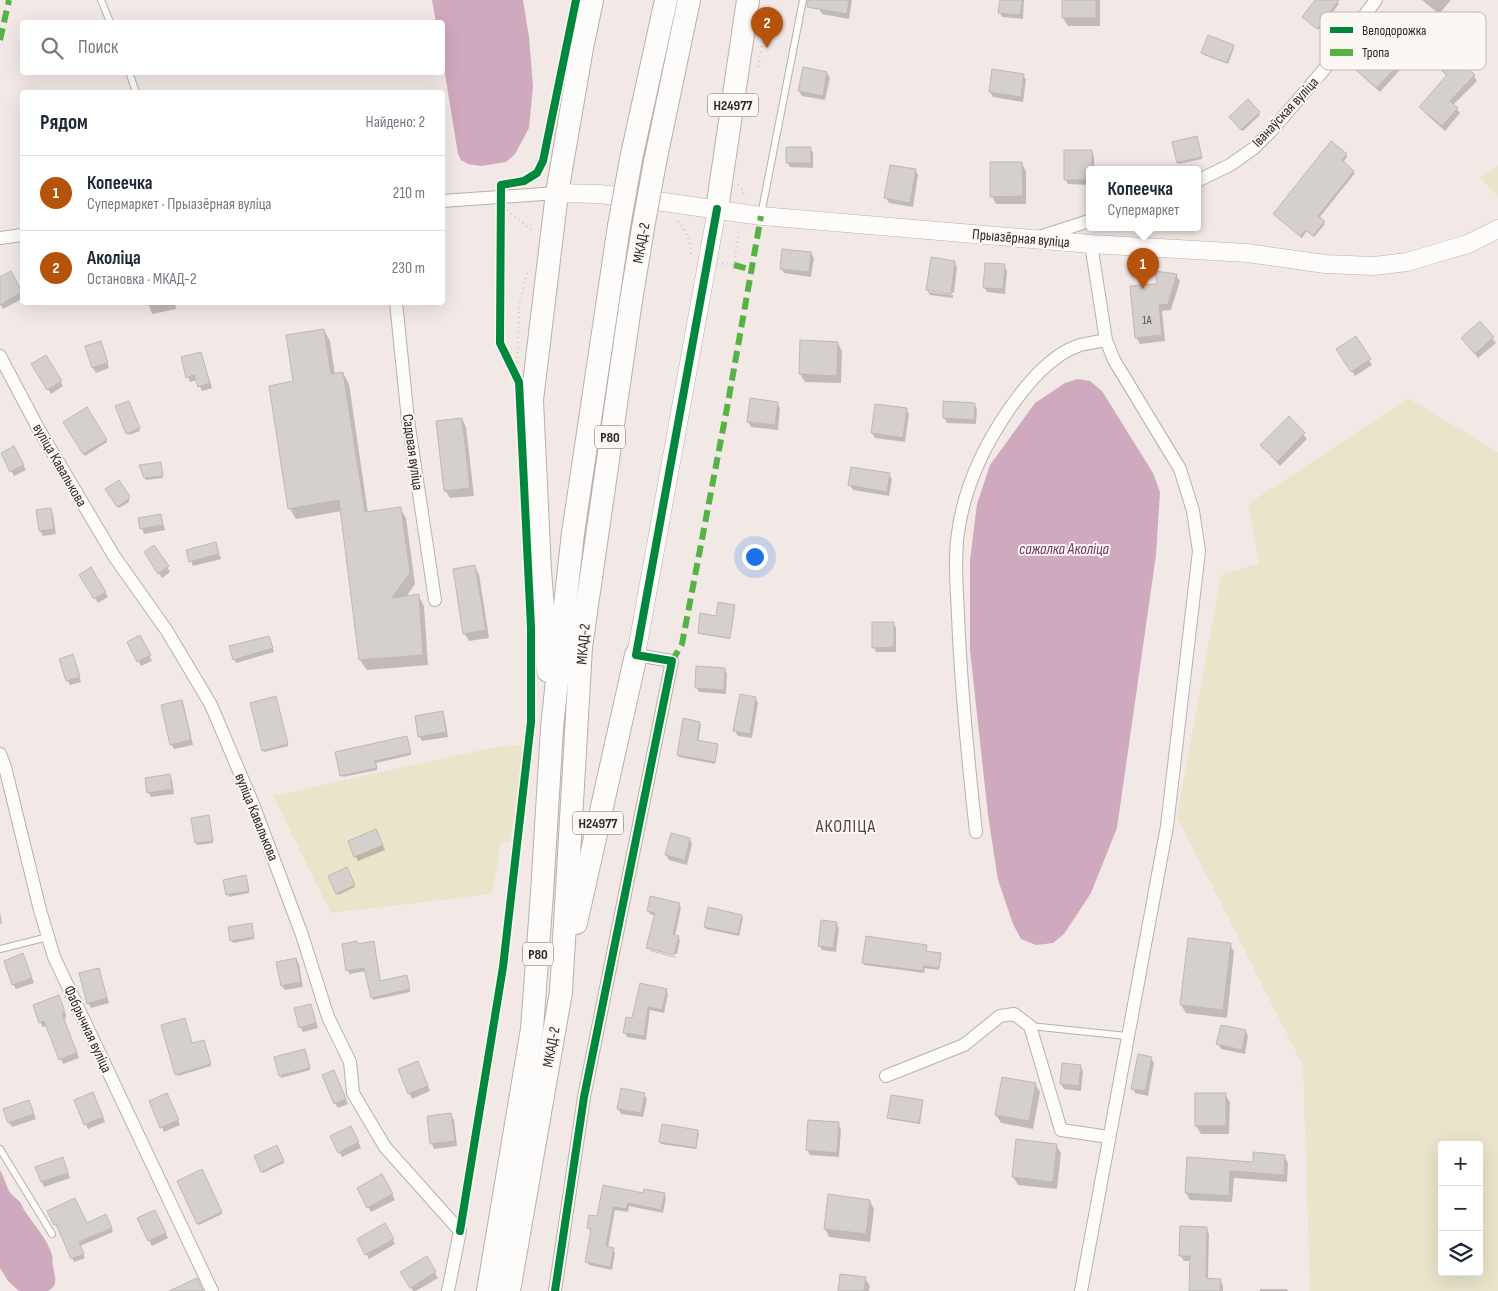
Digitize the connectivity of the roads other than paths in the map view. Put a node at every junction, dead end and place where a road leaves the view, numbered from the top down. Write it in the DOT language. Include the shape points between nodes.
graph roads {
  1 [pos="101,0"];
  2 [pos="592,0"];
  3 [pos="666,0"];
  4 [pos="689,0"];
  5 [pos="748,0"];
  6 [pos="803,0"];
  7 [pos="1376,0"];
  8 [pos="1367,12"];
  9 [pos="109,20"];
  10 [pos="1324,70"];
  11 [pos="130,75"];
  12 [pos="135,90"];
  13 [pos="1201,179"];
  14 [pos="557,193"];
  15 [pos="445,201"];
  16 [pos="717,209"];
  17 [pos="761,216"];
  18 [pos="1086,222"];
  19 [pos="1498,229"];
  20 [pos="20,235"];
  21 [pos="0,238"];
  22 [pos="1032,239"];
  23 [pos="1091,244"];
  24 [pos="396,305"];
  25 [pos="1106,340"];
  26 [pos="0,356"];
  27 [pos="435,600"];
  28 [pos="636,655"];
  29 [pos="552,728"];
  30 [pos="0,754"];
  31 [pos="3,767"];
  32 [pos="976,832"];
  33 [pos="48,937"];
  34 [pos="0,950"];
  35 [pos="561,992"];
  36 [pos="1030,1026"];
  37 [pos="1127,1036"];
  38 [pos="886,1076"];
  39 [pos="1109,1137"];
  40 [pos="0,1149"];
  41 [pos="52,1234"];
  42 [pos="212,1291"];
  43 [pos="448,1291"];
  44 [pos="488,1291"];
  45 [pos="509,1291"];
  46 [pos="555,1291"];
  47 [pos="1081,1291"];
  1 -- 9 [label="lane"];
  2 -- 14 [label="highway"];
  3 -- 29 [label="highway, Р80, bridge" via="619,226 573,533"];
  4 -- 35 [label="highway, МКАД-2 / Р80, bridge" via="655,162 628,316 581,647"];
  5 -- 16 [label="highway, Н24977"];
  6 -- 17 [label="lane"];
  7 -- 8 [label="street, Іванаўская вуліца"];
  10 -- 13 [label="street, Іванаўская вуліца" via="1274,130 1254,148 1230,165"];
  11 -- 12 [label="lane"];
  14 -- 15 [label="street"];
  14 -- 16 [label="street, Прыазёрная вуліца" via="608,195"];
  14 -- 29 [label="highway" via="532,400"];
  16 -- 17 [label="street, Прыазёрная вуліца"];
  16 -- 28 [label="street, Н24977"];
  17 -- 22 [label="street, Прыазёрная вуліца"];
  18 -- 22 [label="street"];
  19 -- 23 [label="street, Прыазёрная вуліца" via="1468,244 1407,262 1374,266 1325,264 1247,253"];
  20 -- 21 [label="street"];
  22 -- 23 [label="street, Прыазёрная вуліца"];
  23 -- 25 [label="street"];
  24 -- 27 [label="street, Садовая вуліца" via="408,420"];
  25 -- 32 [label="street" via="1079,346 1054,360 1026,386 1000,422 966,494 958,533 957,578 961,681"];
  25 -- 37 [label="street" via="1114,360 1180,469 1193,511 1198,551 1166,826"];
  26 -- 43 [label="street, вуліца Кавалькова" via="38,428 114,556 167,631 211,705 253,804 302,935 328,1017 350,1062 354,1094 385,1147 460,1231"];
  28 -- 35 [label="highway, Н24977"];
  28 -- 46 [label="street" via="672,661 584,1096"];
  29 -- 44 [label="highway, Р80" via="532,1030"];
  30 -- 31 [label="street, Фабрычная вуліца"];
  31 -- 33 [label="street, Фабрычная вуліца"];
  33 -- 34 [label="lane"];
  33 -- 42 [label="street, Фабрычная вуліца" via="54,956"];
  35 -- 45 [label="highway, МКАД-2 / Р80"];
  36 -- 37 [label="lane"];
  36 -- 38 [label="street" via="1014,1014 1000,1016 964,1045"];
  36 -- 39 [label="street" via="1061,1130"];
  37 -- 39 [label="street"];
  39 -- 47 [label="street"];
  40 -- 41 [label="lane"];
}
